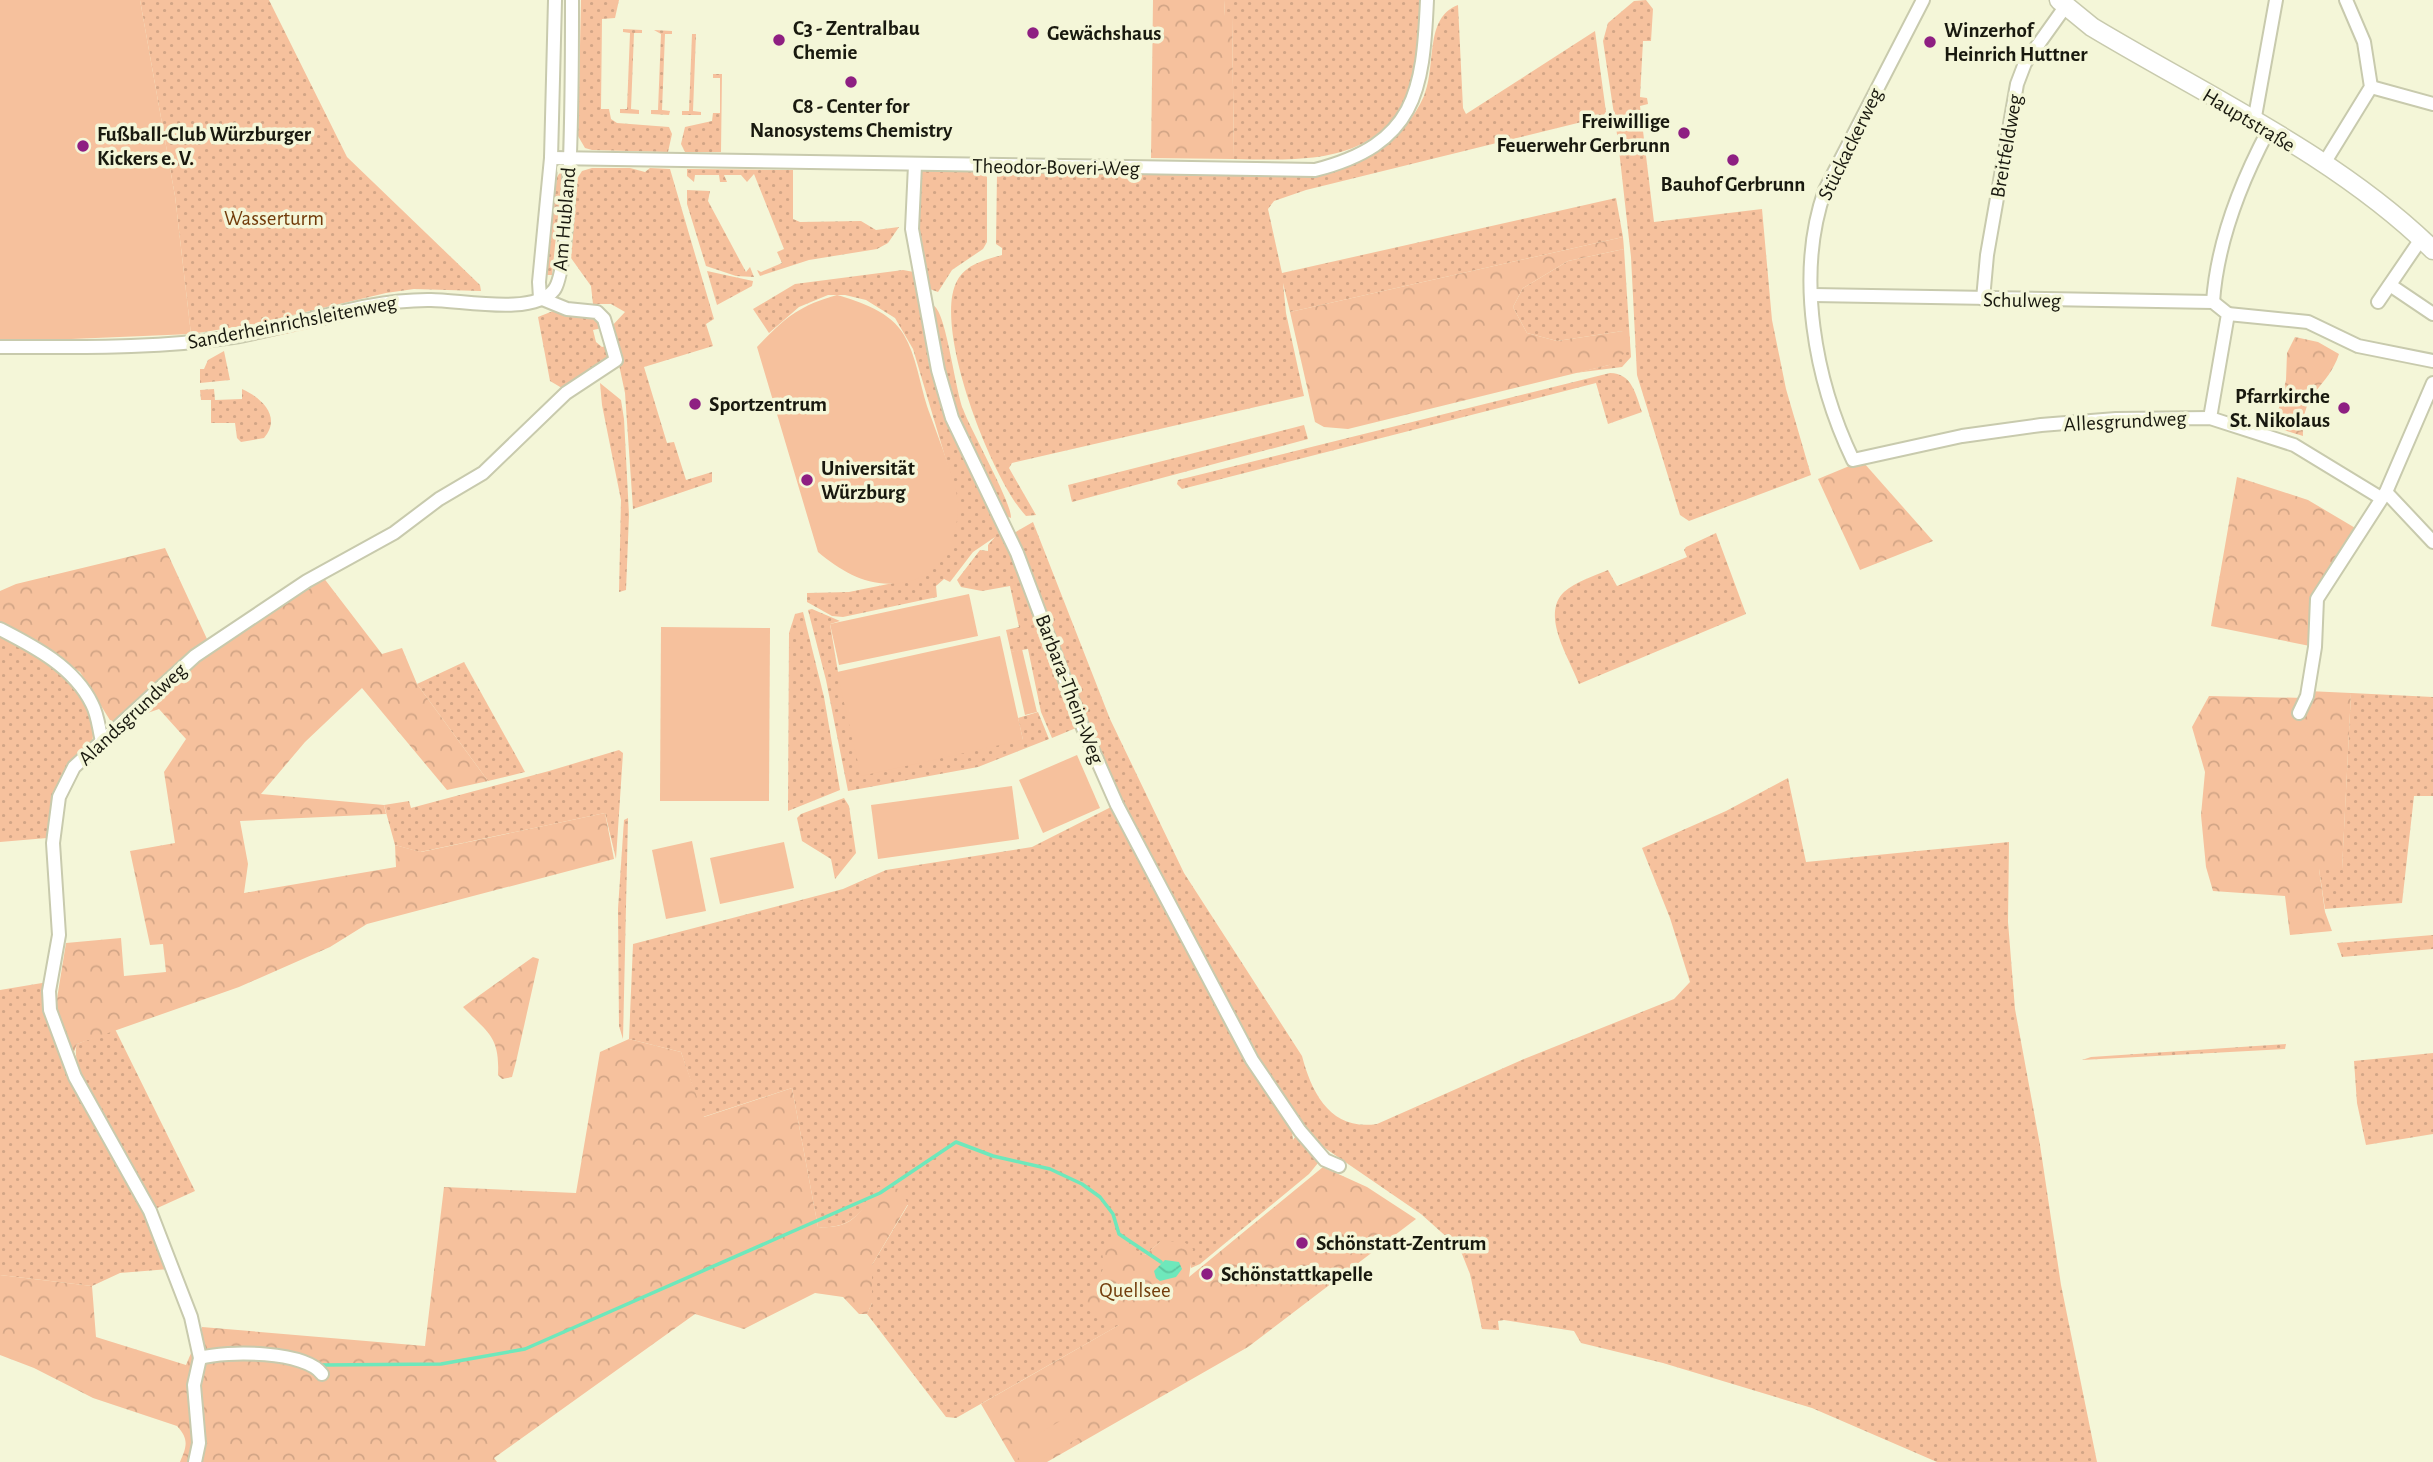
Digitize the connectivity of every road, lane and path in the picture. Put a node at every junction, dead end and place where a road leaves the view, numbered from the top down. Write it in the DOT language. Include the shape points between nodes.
graph roads {
  1 [pos="555,0"];
  2 [pos="572,0"];
  3 [pos="1427,0"];
  4 [pos="1923,0"];
  5 [pos="2276,0"];
  6 [pos="2346,0"];
  7 [pos="2062,4"];
  8 [pos="2371,87"];
  9 [pos="2433,104"];
  10 [pos="2261,126"];
  11 [pos="551,159"];
  12 [pos="569,159"];
  13 [pos="915,166"];
  14 [pos="2323,166"];
  15 [pos="2427,244"];
  16 [pos="2390,285"];
  17 [pos="1813,295"];
  18 [pos="540,298"];
  19 [pos="1983,299"];
  20 [pos="2213,302"];
  21 [pos="2378,302"];
  22 [pos="2228,314"];
  23 [pos="2433,314"];
  24 [pos="0,347"];
  25 [pos="2433,361"];
  26 [pos="2433,383"];
  27 [pos="2210,418"];
  28 [pos="1853,460"];
  29 [pos="2383,495"];
  30 [pos="2433,542"];
  31 [pos="0,629"];
  32 [pos="2299,713"];
  33 [pos="102,741"];
  34 [pos="1339,1166"];
  35 [pos="200,1358"];
  36 [pos="322,1374"];
  37 [pos="195,1462"];
  1 -- 11 [label="street, Am Hubland"];
  2 -- 12 [label="street, Am Hubland"];
  3 -- 13 [label="street, Theodor-Boveri-Weg" via="1424,58 1413,100 1393,130 1371,148 1332,166 1315,170"];
  4 -- 17 [label="street, Stückackerweg" via="1825,190 1816,221"];
  5 -- 10 [label="street"];
  6 -- 8 [label="street" via="2364,42"];
  7 -- 10 [label="street, Hauptstraße"];
  7 -- 19 [label="street, Breitfeldweg" via="2017,84"];
  8 -- 9 [label="street"];
  8 -- 14 [label="street"];
  10 -- 14 [label="street, Hauptstraße"];
  10 -- 20 [label="street" via="2229,225"];
  11 -- 12 [label="street, Theodor-Boveri-Weg"];
  11 -- 18 [label="street, Am Hubland"];
  12 -- 13 [label="street, Theodor-Boveri-Weg"];
  12 -- 18 [label="street, Am Hubland" via="558,282 553,292"];
  13 -- 34 [label="street, Barbara-Thein-Weg" via="912,229 941,382 952,418 1017,553 1083,728 1117,804 1252,1060 1300,1131 1325,1160"];
  14 -- 15 [label="street, Hauptstraße" via="2386,208"];
  15 -- 16 [label="street"];
  16 -- 21 [label="street"];
  16 -- 23 [label="street"];
  17 -- 19 [label="street, Schulweg"];
  17 -- 28 [label="street, Stückackerweg" via="1827,389"];
  18 -- 24 [label="street, Sanderheinrichsleitenweg" via="520,305 401,301 234,337 184,343"];
  18 -- 33 [label="street, Alandsgrundweg" via="567,309 597,312 604,319 616,360 566,393 483,473 195,656"];
  19 -- 20 [label="street, Schulweg"];
  20 -- 22 [label="street"];
  22 -- 25 [label="street" via="2308,322 2358,346"];
  22 -- 27 [label="street"];
  26 -- 29 [label="street"];
  27 -- 28 [label="street, Allesgrundweg" via="2041,425 1962,436"];
  27 -- 29 [label="street, Allesgrundweg" via="2294,445"];
  29 -- 30 [label="street, Allesgrundweg"];
  29 -- 32 [label="street" via="2317,599 2315,647 2307,696"];
  31 -- 33 [label="street" via="75,678 93,705"];
  33 -- 35 [label="street, Alandsgrundweg" via="66,779 55,817 59,935 50,1010 75,1077 150,1212 191,1317"];
  35 -- 36 [label="street" via="238,1353 305,1361"];
  35 -- 37 [label="street, Alandsgrundweg" via="194,1385 199,1443"];
}
